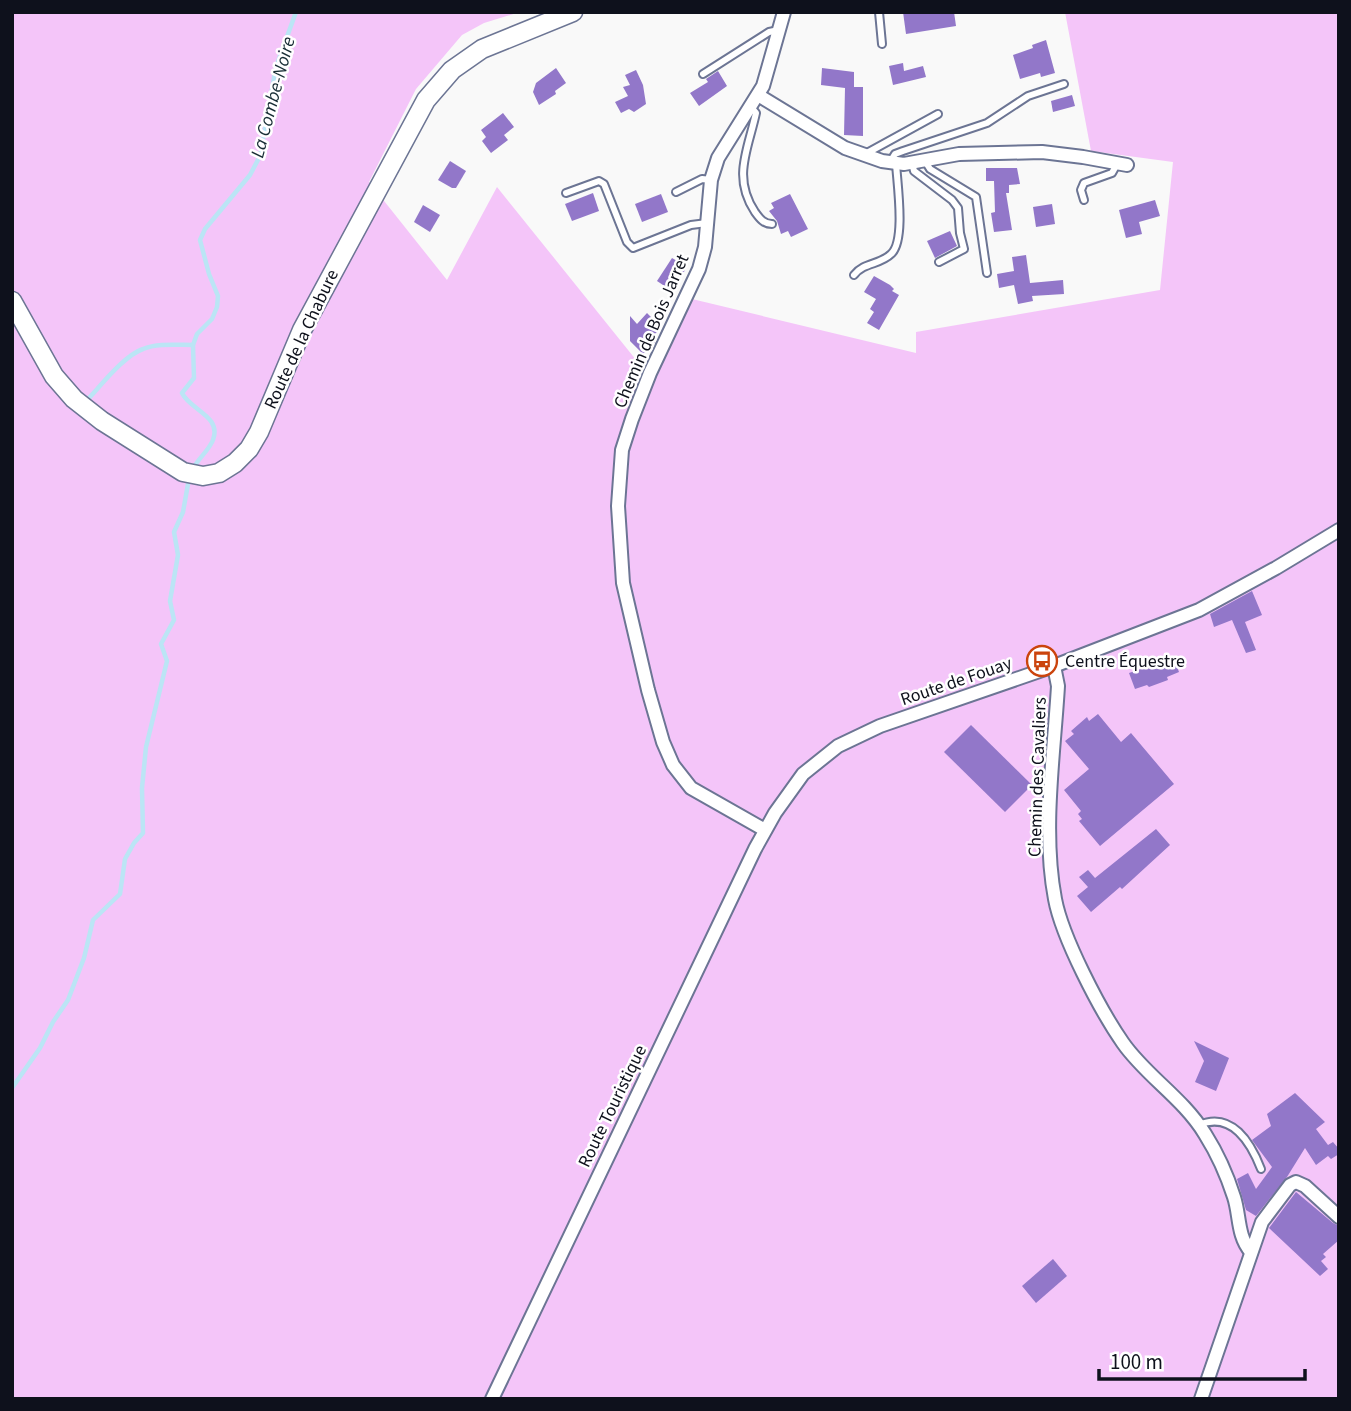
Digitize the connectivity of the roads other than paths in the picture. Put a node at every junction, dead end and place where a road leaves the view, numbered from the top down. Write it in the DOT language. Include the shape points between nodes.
graph roads {
  1 [pos="573,12"];
  2 [pos="784,12"];
  3 [pos="879,12"];
  4 [pos="779,30"];
  5 [pos="882,44"];
  6 [pos="704,74"];
  7 [pos="1063,84"];
  8 [pos="758,95"];
  9 [pos="750,106"];
  10 [pos="938,114"];
  11 [pos="862,155"];
  12 [pos="918,162"];
  13 [pos="893,163"];
  14 [pos="1122,165"];
  15 [pos="711,180"];
  16 [pos="676,192"];
  17 [pos="566,193"];
  18 [pos="1084,200"];
  19 [pos="707,223"];
  20 [pos="772,224"];
  21 [pos="939,262"];
  22 [pos="987,273"];
  23 [pos="854,275"];
  24 [pos="12,301"];
  25 [pos="1339,530"];
  26 [pos="1054,666"];
  27 [pos="765,830"];
  28 [pos="1199,1125"];
  29 [pos="1261,1168"];
  30 [pos="1339,1217"];
  31 [pos="1251,1252"];
  32 [pos="492,1399"];
  33 [pos="1200,1399"];
  1 -- 24 [label="main road, Route de la Chabure" via="482,49 452,70 426,100 302,330 260,432 235,463 219,473 203,477 183,472 74,400 54,376"];
  2 -- 4 [label="street, Chemin de Bois Jarret"];
  3 -- 5 [label="lane"];
  4 -- 6 [label="lane"];
  4 -- 8 [label="street, Chemin de Bois Jarret"];
  7 -- 13 [label="lane" via="1028,96 987,123 902,150"];
  8 -- 9 [label="street, Chemin de Bois Jarret"];
  8 -- 11 [label="street"];
  9 -- 15 [label="street, Chemin de Bois Jarret" via="718,158"];
  9 -- 20 [label="lane" via="756,113 745,155 743,187 757,216"];
  10 -- 11 [label="lane"];
  11 -- 13 [label="street"];
  12 -- 13 [label="street"];
  12 -- 14 [label="street" via="959,154 1042,152"];
  12 -- 21 [label="lane" via="914,171 958,208 964,249"];
  12 -- 22 [label="lane" via="976,197"];
  13 -- 23 [label="lane" via="898,245 890,256"];
  14 -- 18 [label="lane" via="1084,183"];
  15 -- 16 [label="lane" via="702,179"];
  15 -- 19 [label="street, Chemin de Bois Jarret"];
  17 -- 19 [label="lane" via="594,182 604,184 627,242 634,248"];
  19 -- 27 [label="street, Chemin de Bois Jarret" via="699,269 650,373 622,450 618,506 623,583 663,742 673,765 691,788"];
  25 -- 26 [label="street, Route de Fouay" via="1199,610"];
  26 -- 27 [label="street, Route de Fouay" via="917,712 838,746 803,774"];
  26 -- 28 [label="street, Chemin des Cavaliers" via="1058,686 1049,849 1055,900 1067,937 1124,1045"];
  27 -- 32 [label="street, Route Touristique"];
  28 -- 29 [label="lane" via="1220,1122 1238,1130"];
  28 -- 31 [label="street, Chemin des Cavaliers" via="1226,1176 1242,1239"];
  30 -- 31 [label="street" via="1296,1182 1267,1214"];
  31 -- 33 [label="street"];
}
